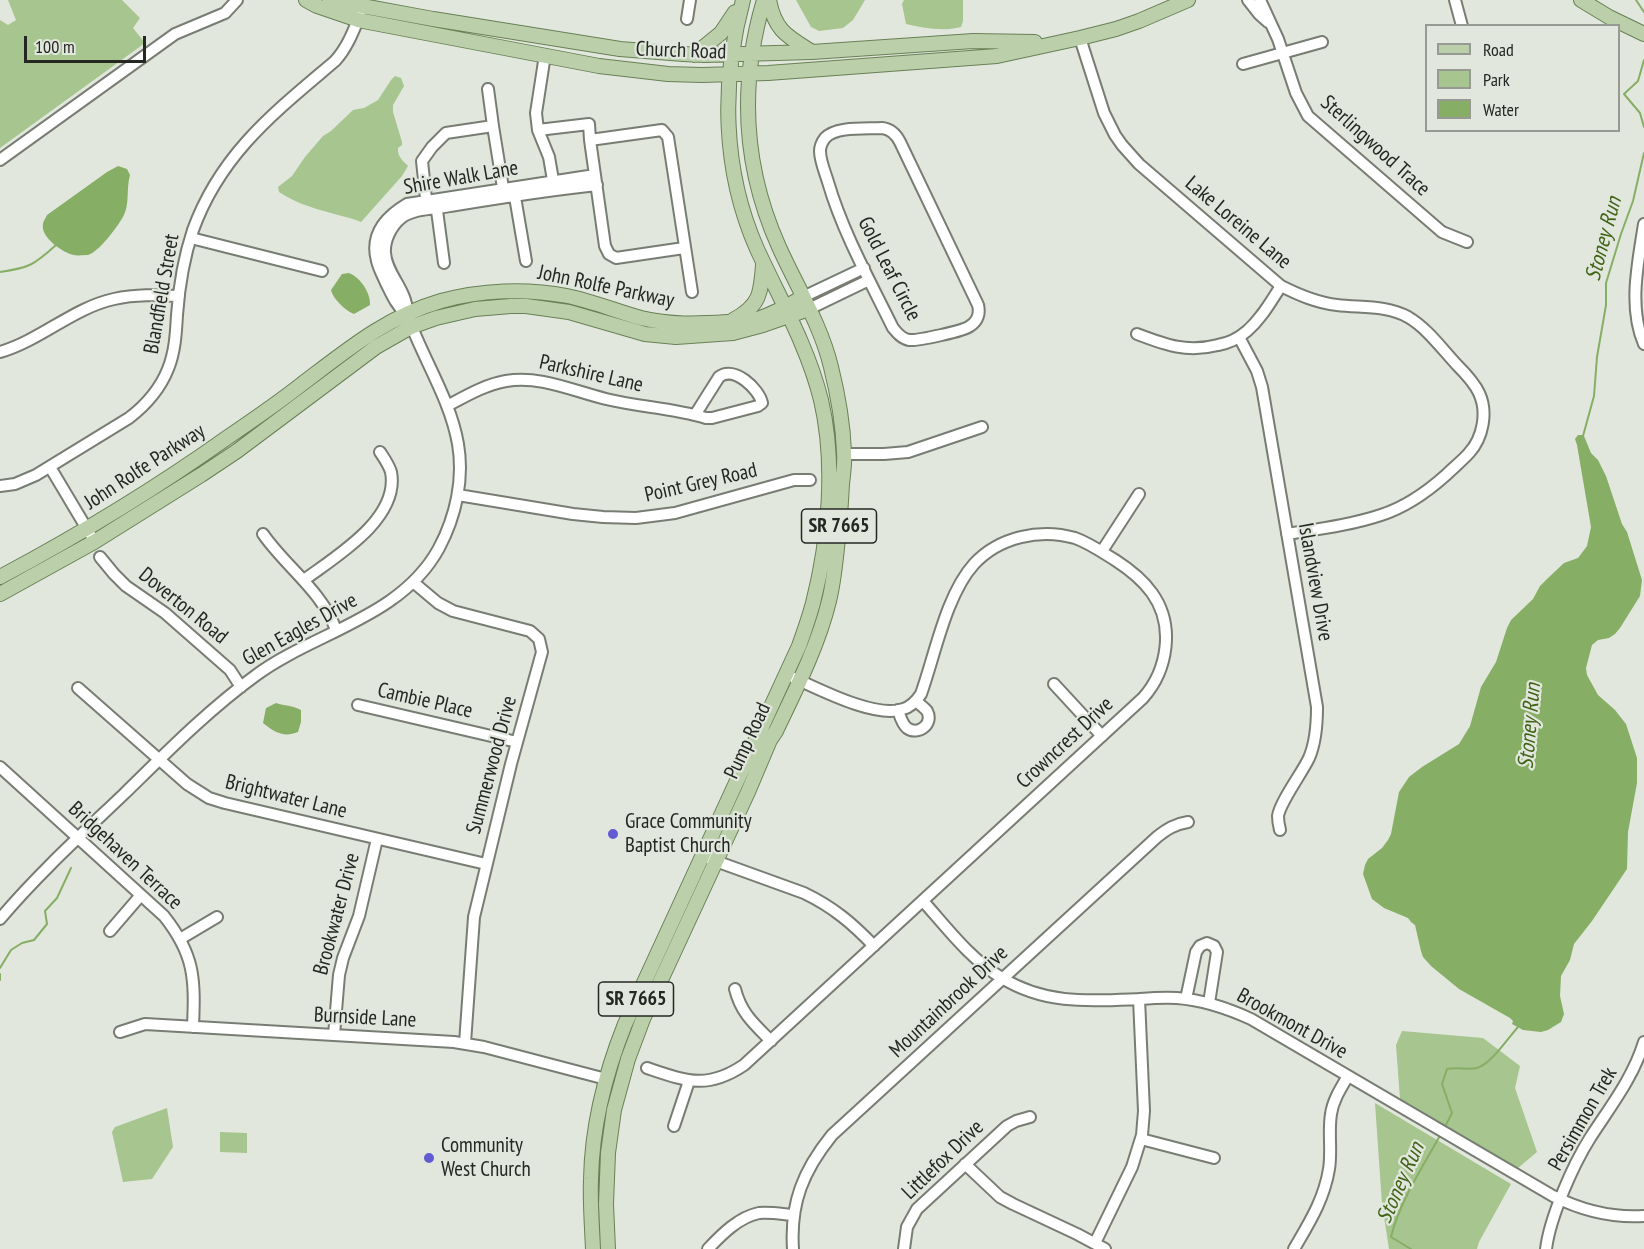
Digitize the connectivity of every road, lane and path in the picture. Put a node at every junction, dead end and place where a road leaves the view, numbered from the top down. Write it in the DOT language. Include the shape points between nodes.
graph roads {
  1 [pos="237,0"];
  2 [pos="306,0"];
  3 [pos="330,0"];
  4 [pos="690,0"];
  5 [pos="743,0"];
  6 [pos="764,0"];
  7 [pos="769,0"];
  8 [pos="1188,0"];
  9 [pos="1248,0"];
  10 [pos="1260,0"];
  11 [pos="1455,0"];
  12 [pos="1581,0"];
  13 [pos="361,13"];
  14 [pos="687,19"];
  15 [pos="1270,23"];
  16 [pos="1461,24"];
  17 [pos="1644,34"];
  18 [pos="1080,38"];
  19 [pos="1061,42"];
  20 [pos="1322,42"];
  21 [pos="812,52"];
  22 [pos="1283,53"];
  23 [pos="751,54"];
  24 [pos="545,55"];
  25 [pos="694,55"];
  26 [pos="731,55"];
  27 [pos="1243,64"];
  28 [pos="729,74"];
  29 [pos="749,74"];
  30 [pos="488,89"];
  31 [pos="493,126"];
  32 [pos="538,130"];
  33 [pos="590,140"];
  34 [pos="0,160"];
  35 [pos="596,180"];
  36 [pos="554,186"];
  37 [pos="509,192"];
  38 [pos="431,205"];
  39 [pos="1644,224"];
  40 [pos="191,238"];
  41 [pos="1467,242"];
  42 [pos="684,248"];
  43 [pos="526,261"];
  44 [pos="444,263"];
  45 [pos="764,263"];
  46 [pos="864,268"];
  47 [pos="321,271"];
  48 [pos="869,280"];
  49 [pos="1281,286"];
  50 [pos="692,292"];
  51 [pos="179,296"];
  52 [pos="806,303"];
  53 [pos="787,312"];
  54 [pos="406,314"];
  55 [pos="729,322"];
  56 [pos="411,327"];
  57 [pos="1137,334"];
  58 [pos="1239,337"];
  59 [pos="1644,344"];
  60 [pos="0,352"];
  61 [pos="447,406"];
  62 [pos="695,415"];
  63 [pos="982,427"];
  64 [pos="380,452"];
  65 [pos="844,454"];
  66 [pos="50,467"];
  67 [pos="810,480"];
  68 [pos="0,486"];
  69 [pos="1139,494"];
  70 [pos="458,495"];
  71 [pos="87,529"];
  72 [pos="263,534"];
  73 [pos="1287,534"];
  74 [pos="94,542"];
  75 [pos="1102,551"];
  76 [pos="100,557"];
  77 [pos="0,577"];
  78 [pos="304,580"];
  79 [pos="413,582"];
  80 [pos="0,594"];
  81 [pos="336,630"];
  82 [pos="786,674"];
  83 [pos="799,681"];
  84 [pos="1054,684"];
  85 [pos="241,687"];
  86 [pos="78,688"];
  87 [pos="916,701"];
  88 [pos="358,705"];
  89 [pos="898,710"];
  90 [pos="1102,736"];
  91 [pos="517,742"];
  92 [pos="159,760"];
  93 [pos="0,767"];
  94 [pos="1188,822"];
  95 [pos="1280,830"];
  96 [pos="78,838"];
  97 [pos="377,839"];
  98 [pos="702,855"];
  99 [pos="716,861"];
  100 [pos="486,864"];
  101 [pos="141,895"];
  102 [pos="923,901"];
  103 [pos="217,917"];
  104 [pos="0,919"];
  105 [pos="110,931"];
  106 [pos="180,939"];
  107 [pos="874,946"];
  108 [pos="1002,979"];
  109 [pos="735,989"];
  110 [pos="1139,999"];
  111 [pos="1186,999"];
  112 [pos="1209,1003"];
  113 [pos="193,1027"];
  114 [pos="120,1032"];
  115 [pos="334,1035"];
  116 [pos="771,1041"];
  117 [pos="1644,1042"];
  118 [pos="465,1043"];
  119 [pos="647,1068"];
  120 [pos="1348,1076"];
  121 [pos="606,1079"];
  122 [pos="688,1081"];
  123 [pos="1030,1117"];
  124 [pos="674,1126"];
  125 [pos="1141,1138"];
  126 [pos="1214,1158"];
  127 [pos="964,1164"];
  128 [pos="1561,1200"];
  129 [pos="793,1215"];
  130 [pos="1644,1216"];
  131 [pos="1095,1243"];
  132 [pos="593,1249"];
  133 [pos="608,1249"];
  134 [pos="708,1249"];
  135 [pos="792,1249"];
  136 [pos="904,1249"];
  137 [pos="1105,1249"];
  138 [pos="1294,1249"];
  139 [pos="1546,1249"];
  1 -- 34 [label="street" via="225,13 175,34"];
  2 -- 13 [label="main road, Church Road" via="317,6"];
  3 -- 13 [label="main road, Church Road"];
  4 -- 14 [label="street"];
  5 -- 25 [label="main road" via="725,30"];
  5 -- 26 [label="main road"];
  6 -- 23 [label="main road"];
  7 -- 21 [label="main road" via="780,30"];
  8 -- 18 [label="main road, Church Road" via="1139,21"];
  9 -- 15 [label="street, Sterlingwood Trace"];
  10 -- 15 [label="street, Sterlingwood Trace"];
  11 -- 16 [label="street"];
  12 -- 17 [label="main road"];
  13 -- 24 [label="main road, Church Road"];
  13 -- 25 [label="main road, Church Road" via="620,49"];
  13 -- 40 [label="street, Blandfield Street" via="347,46 335,62 260,127 228,164 203,207"];
  15 -- 22 [label="street, Sterlingwood Trace"];
  18 -- 19 [label="main road, Church Road"];
  18 -- 49 [label="street, Lake Loreine Lane" via="1104,113 1122,145"];
  19 -- 21 [label="main road, Church Road" via="973,42"];
  19 -- 29 [label="main road, Church Road" via="997,56"];
  20 -- 22 [label="street"];
  21 -- 23 [label="main road, Church Road"];
  22 -- 27 [label="street"];
  22 -- 41 [label="street, Sterlingwood Trace" via="1308,116 1442,232"];
  23 -- 26 [label="main road, Church Road"];
  23 -- 29 [label="main road"];
  24 -- 28 [label="main road, Church Road" via="644,72"];
  24 -- 32 [label="street" via="536,113"];
  25 -- 26 [label="main road, Church Road"];
  26 -- 28 [label="main road"];
  28 -- 29 [label="main road, Church Road"];
  28 -- 45 [label="main road" via="732,163 744,215"];
  29 -- 52 [label="main road" via="747,115 756,180 770,227"];
  30 -- 31 [label="street"];
  31 -- 37 [label="street"];
  31 -- 38 [label="street" via="446,133 440,138 422,161"];
  32 -- 33 [label="street" via="589,124"];
  32 -- 36 [label="street" via="549,157"];
  33 -- 35 [label="street"];
  33 -- 42 [label="street" via="662,130 668,137"];
  35 -- 36 [label="street, Shire Walk Lane"];
  35 -- 42 [label="street" via="609,254 616,258"];
  36 -- 37 [label="street, Shire Walk Lane"];
  37 -- 38 [label="street, Shire Walk Lane"];
  37 -- 43 [label="street"];
  38 -- 44 [label="street"];
  38 -- 54 [label="street, Shire Walk Lane" via="402,217 387,239 385,253 406,302"];
  39 -- 59 [label="street" via="1636,294"];
  40 -- 47 [label="street"];
  40 -- 51 [label="street, Blandfield Street"];
  42 -- 50 [label="street"];
  45 -- 53 [label="main road"];
  45 -- 55 [label="main road" via="757,300 748,312"];
  46 -- 48 [label="street, Gold Leaf Circle"];
  46 -- 48 [label="street, Gold Leaf Circle" via="832,196 820,148 835,131 888,129 900,142 974,295 978,317 963,329 916,340 903,338 893,328"];
  46 -- 52 [label="street"];
  48 -- 52 [label="street"];
  49 -- 58 [label="street" via="1250,329"];
  49 -- 73 [label="street, Lake Loreine Lane" via="1322,302 1384,309 1406,316 1474,384 1483,411 1481,433 1471,451 1407,504 1382,515"];
  51 -- 60 [label="street" via="136,295 108,300"];
  51 -- 66 [label="street, Blandfield Street" via="173,355 153,396 129,418"];
  52 -- 53 [label="main road"];
  52 -- 65 [label="main road, Pump Road / SR 7665" via="831,367"];
  53 -- 55 [label="main road, John Rolfe Parkway"];
  53 -- 56 [label="main road, John Rolfe Parkway" via="764,326 733,333 668,336 645,334 540,307 475,309"];
  53 -- 82 [label="main road, Pump Road / SR 7665" via="816,380 827,432 829,476 821,568 799,646"];
  54 -- 55 [label="main road, John Rolfe Parkway" via="468,295 527,292 582,299 660,322"];
  54 -- 56 [label="street, Glen Eagles Drive"];
  54 -- 71 [label="main road, John Rolfe Parkway" via="369,333 228,438"];
  56 -- 61 [label="street, Glen Eagles Drive"];
  56 -- 74 [label="main road, John Rolfe Parkway" via="360,358 237,451"];
  57 -- 58 [label="street" via="1175,347 1196,349"];
  58 -- 73 [label="street, Islandview Drive" via="1262,387"];
  61 -- 62 [label="street, Parkshire Lane" via="486,386 526,379"];
  61 -- 70 [label="street, Glen Eagles Drive" via="460,458"];
  62 -- 62 [label="street, Parkshire Lane" via="712,418 758,406 762,400 741,377 722,374"];
  63 -- 65 [label="street" via="899,454"];
  64 -- 78 [label="street" via="391,479 382,512 361,537"];
  65 -- 83 [label="main road, Pump Road / SR 7665" via="838,545 829,601"];
  66 -- 68 [label="street, Blandfield Street"];
  66 -- 71 [label="street"];
  67 -- 70 [label="street, Point Grey Road" via="794,480 675,513 636,518 593,516"];
  69 -- 75 [label="street"];
  70 -- 79 [label="street, Glen Eagles Drive" via="438,549"];
  71 -- 74 [label="street"];
  71 -- 77 [label="main road, John Rolfe Parkway"];
  72 -- 78 [label="street"];
  73 -- 95 [label="street, Islandview Drive" via="1317,721 1314,745 1278,816"];
  74 -- 80 [label="main road, John Rolfe Parkway"];
  75 -- 87 [label="street, Crowncrest Drive" via="1077,539 1044,534 1005,542 981,557 955,591"];
  75 -- 90 [label="street, Crowncrest Drive" via="1137,575 1154,594 1164,618 1166,636 1156,680 1143,698"];
  76 -- 85 [label="street, Doverton Road" via="126,586 165,613 230,670"];
  78 -- 81 [label="street" via="329,613"];
  79 -- 81 [label="street, Glen Eagles Drive" via="384,605"];
  79 -- 91 [label="street, Summerwood Drive" via="444,608 525,629 539,639 542,652"];
  81 -- 85 [label="street, Glen Eagles Drive" via="281,659"];
  82 -- 83 [label="street"];
  82 -- 98 [label="main road, Pump Road / SR 7665"];
  83 -- 89 [label="street" via="858,704"];
  83 -- 99 [label="main road, Pump Road / SR 7665"];
  84 -- 90 [label="street"];
  85 -- 92 [label="street, Glen Eagles Drive"];
  86 -- 92 [label="street, Brightwater Lane"];
  87 -- 89 [label="street"];
  87 -- 89 [label="street" via="928,715 922,729 906,727"];
  88 -- 91 [label="street, Cambie Place"];
  90 -- 102 [label="street, Crowncrest Drive"];
  91 -- 100 [label="street, Summerwood Drive"];
  92 -- 96 [label="street, Glen Eagles Drive"];
  92 -- 97 [label="street, Brightwater Lane" via="198,792 217,800"];
  93 -- 96 [label="street, Bridgehaven Terrace"];
  94 -- 108 [label="street, Mountainbrook Drive" via="1157,837"];
  96 -- 101 [label="street, Bridgehaven Terrace"];
  96 -- 104 [label="street, Glen Eagles Drive"];
  97 -- 100 [label="street, Brightwater Lane"];
  97 -- 115 [label="street, Brookwater Drive" via="359,916 339,975"];
  98 -- 99 [label="street"];
  98 -- 121 [label="main road, Pump Road / SR 7665" via="625,1024"];
  99 -- 107 [label="street" via="819,900 847,919"];
  99 -- 133 [label="main road, Pump Road / SR 7665" via="643,1019 620,1083 607,1165"];
  100 -- 118 [label="street, Summerwood Drive" via="472,925"];
  101 -- 105 [label="street"];
  101 -- 106 [label="street, Bridgehaven Terrace" via="164,916"];
  102 -- 107 [label="street, Crowncrest Drive"];
  102 -- 108 [label="street, Brookmont Drive" via="976,958"];
  103 -- 106 [label="street"];
  106 -- 113 [label="street, Bridgehaven Terrace" via="192,970"];
  107 -- 116 [label="street, Crowncrest Drive"];
  108 -- 110 [label="street, Brookmont Drive" via="1058,999"];
  108 -- 129 [label="street, Mountainbrook Drive" via="832,1136 809,1167"];
  109 -- 116 [label="street" via="738,1003"];
  110 -- 111 [label="street, Brookmont Drive"];
  110 -- 125 [label="street" via="1144,1111"];
  111 -- 112 [label="street, Brookmont Drive"];
  111 -- 112 [label="street" via="1196,952 1207,943 1217,952"];
  112 -- 120 [label="street, Brookmont Drive" via="1251,1019"];
  113 -- 114 [label="street, Burnside Lane" via="145,1024"];
  113 -- 115 [label="street, Burnside Lane"];
  115 -- 118 [label="street, Burnside Lane"];
  116 -- 122 [label="street, Crowncrest Drive" via="727,1075"];
  117 -- 128 [label="street, Persimmon Trek" via="1630,1077 1577,1160"];
  118 -- 121 [label="street, Burnside Lane"];
  119 -- 122 [label="street, Crowncrest Drive"];
  120 -- 128 [label="street, Brookmont Drive"];
  120 -- 138 [label="street" via="1331,1113 1326,1187"];
  121 -- 132 [label="main road, Pump Road / SR 7665" via="591,1176"];
  122 -- 124 [label="street"];
  123 -- 127 [label="street, Littlefox Drive" via="1006,1126"];
  125 -- 126 [label="street"];
  125 -- 131 [label="street" via="1132,1167"];
  127 -- 131 [label="street" via="1000,1197"];
  127 -- 136 [label="street, Littlefox Drive" via="917,1209 907,1227"];
  128 -- 130 [label="street, Brookmont Drive" via="1587,1210"];
  128 -- 139 [label="street, Persimmon Trek"];
  129 -- 134 [label="street" via="760,1213 747,1217"];
  129 -- 135 [label="street, Mountainbrook Drive"];
  131 -- 137 [label="street"];
}
